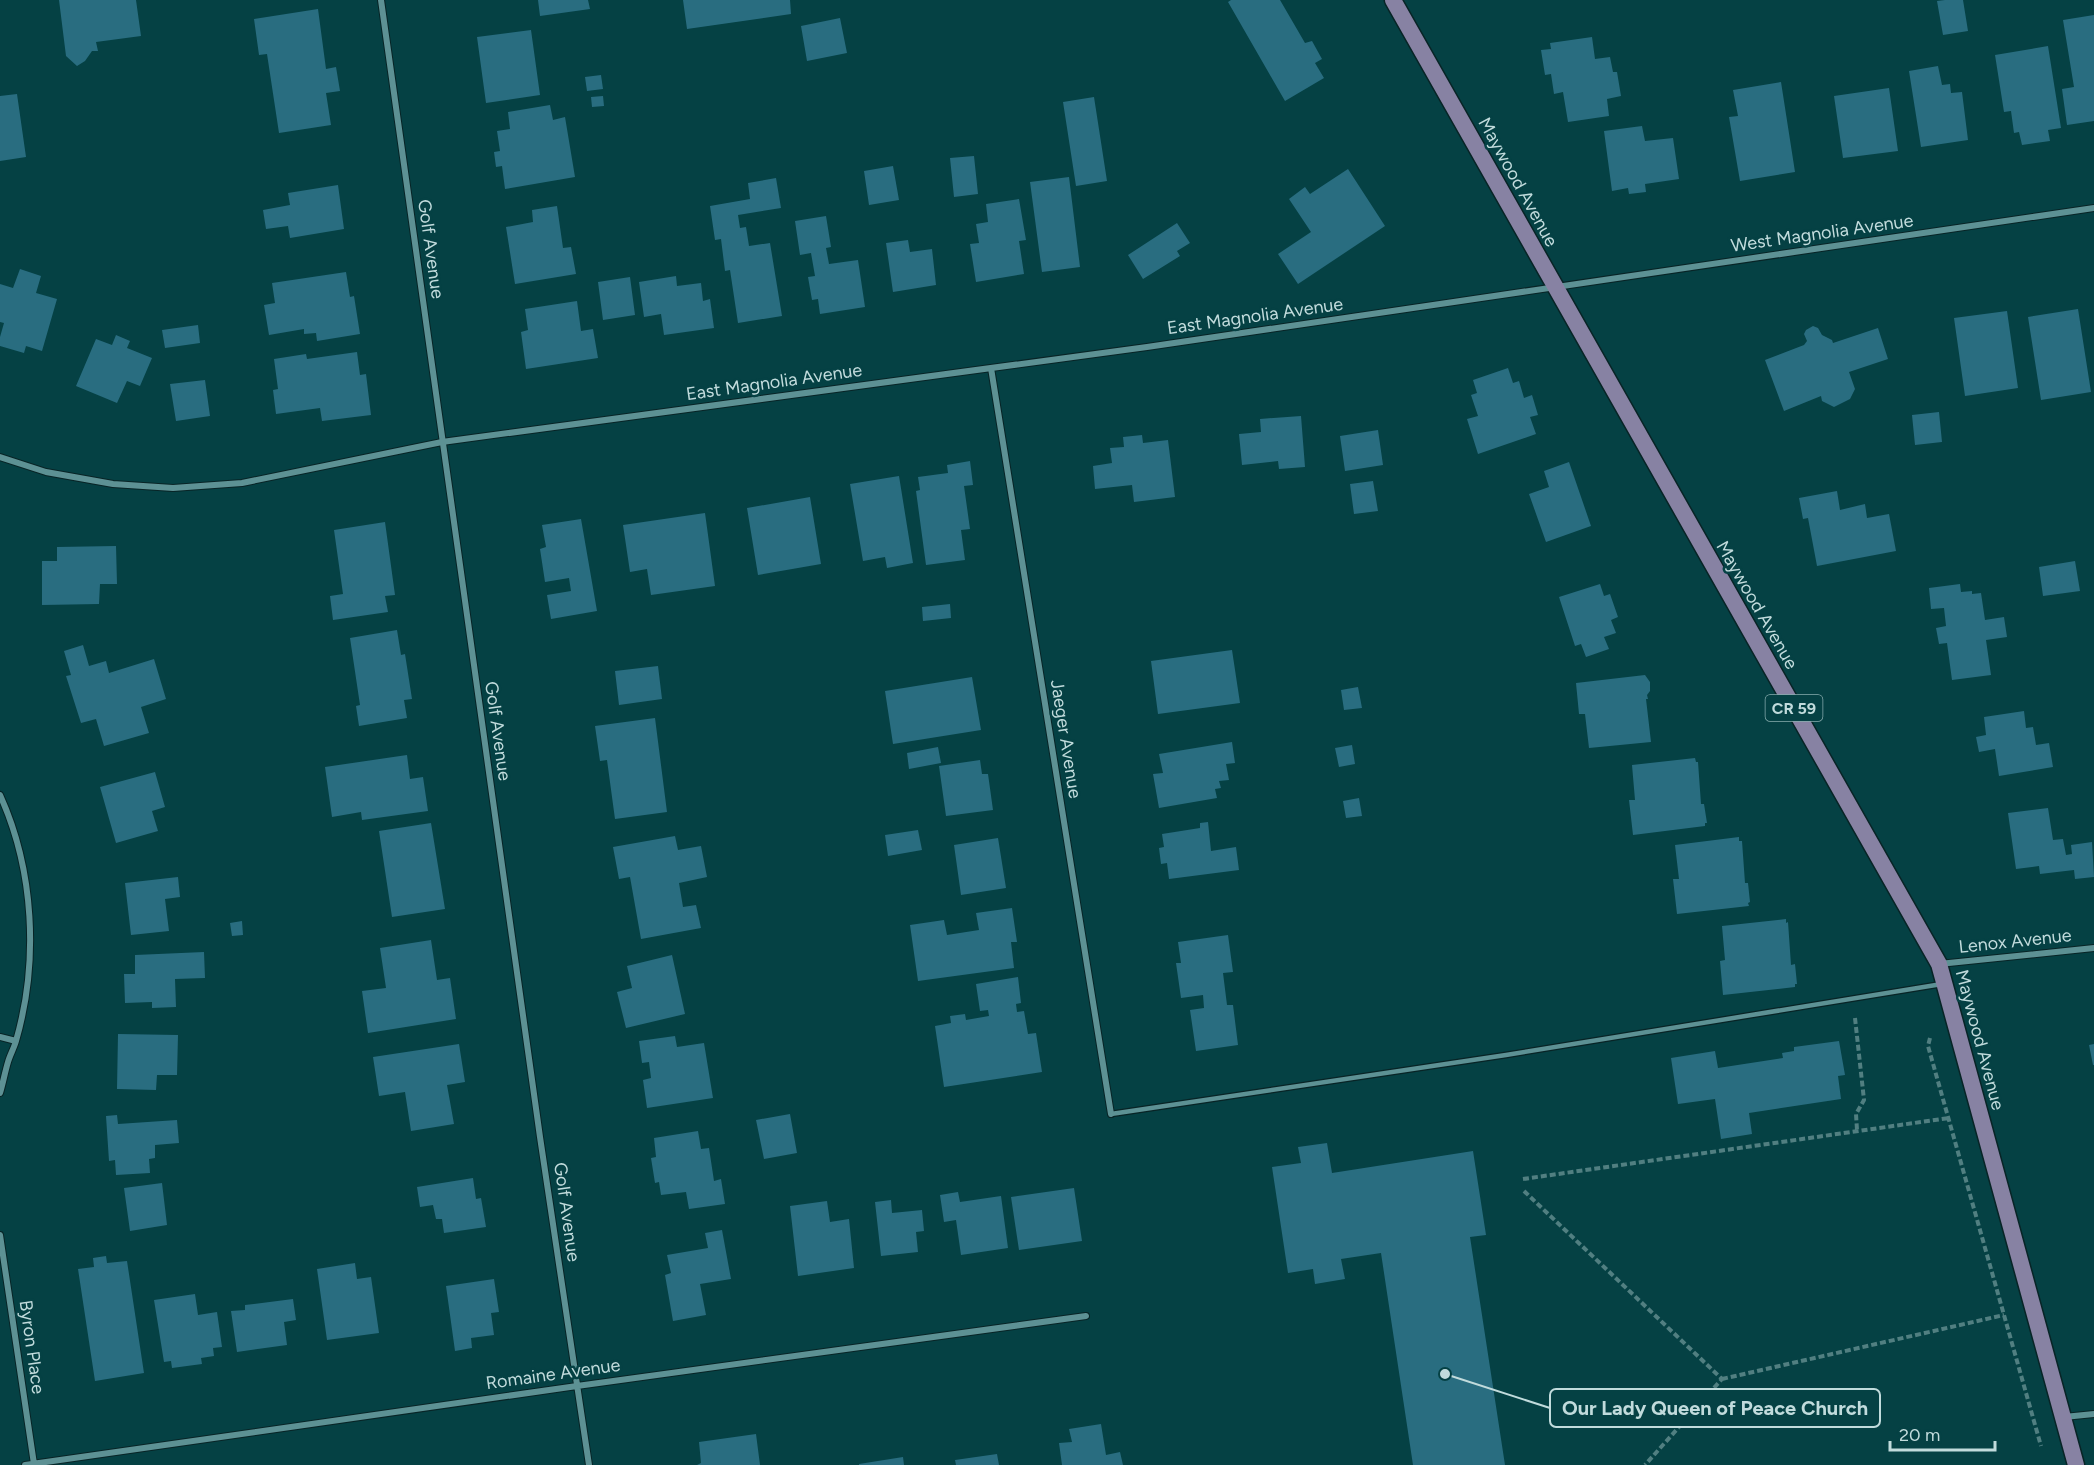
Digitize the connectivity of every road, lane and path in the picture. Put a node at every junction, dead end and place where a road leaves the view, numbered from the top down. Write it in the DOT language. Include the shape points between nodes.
graph roads {
  1 [pos="381,0"];
  2 [pos="1393,0"];
  3 [pos="2094,208"];
  4 [pos="1555,288"];
  5 [pos="990,368"];
  6 [pos="442,442"];
  7 [pos="0,457"];
  8 [pos="0,795"];
  9 [pos="2094,948"];
  10 [pos="1939,964"];
  11 [pos="1944,984"];
  12 [pos="1853,999"];
  13 [pos="1932,1028"];
  14 [pos="0,1037"];
  15 [pos="16,1041"];
  16 [pos="0,1093"];
  17 [pos="1111,1114"];
  18 [pos="1948,1118"];
  19 [pos="1857,1130"];
  20 [pos="1523,1179"];
  21 [pos="1524,1191"];
  22 [pos="0,1235"];
  23 [pos="1086,1316"];
  24 [pos="2004,1316"];
  25 [pos="1722,1379"];
  26 [pos="577,1386"];
  27 [pos="2094,1414"];
  28 [pos="2063,1417"];
  29 [pos="2043,1454"];
  30 [pos="34,1464"];
  31 [pos="25,1465"];
  32 [pos="589,1465"];
  33 [pos="1645,1465"];
  34 [pos="2076,1465"];
  1 -- 6 [label="street, Golf Avenue"];
  2 -- 4 [label="main road, Maywood Avenue / CR 59"];
  3 -- 4 [label="street, West Magnolia Avenue"];
  4 -- 5 [label="street, East Magnolia Avenue"];
  4 -- 10 [label="main road, Maywood Avenue / CR 59"];
  5 -- 6 [label="street, East Magnolia Avenue"];
  5 -- 17 [label="street, Jaeger Avenue"];
  6 -- 7 [label="street, East Magnolia Avenue" via="242,483 173,488 113,484 46,472"];
  6 -- 26 [label="street, Golf Avenue"];
  8 -- 15 [label="street" via="23,869 30,927 28,980"];
  9 -- 10 [label="street, Lenox Avenue"];
  10 -- 11 [label="main road, Maywood Avenue / CR 59"];
  11 -- 12 [label="lane"];
  11 -- 28 [label="main road, Maywood Avenue / CR 59"];
  12 -- 17 [label="lane"];
  12 -- 19 [label="path" via="1864,1100 1856,1114"];
  13 -- 18 [label="path" via="1928,1046"];
  14 -- 15 [label="street"];
  15 -- 16 [label="street"];
  18 -- 19 [label="path"];
  18 -- 24 [label="path"];
  19 -- 20 [label="path"];
  21 -- 25 [label="path"];
  22 -- 30 [label="street, Byron Place"];
  23 -- 26 [label="street, Romaine Avenue"];
  24 -- 25 [label="path"];
  24 -- 29 [label="path"];
  25 -- 33 [label="path"];
  26 -- 30 [label="street, Romaine Avenue"];
  26 -- 32 [label="street, Golf Avenue"];
  27 -- 28 [label="street"];
  28 -- 34 [label="main road, Maywood Avenue / CR 59"];
  30 -- 31 [label="street, Romaine Avenue"];
}
